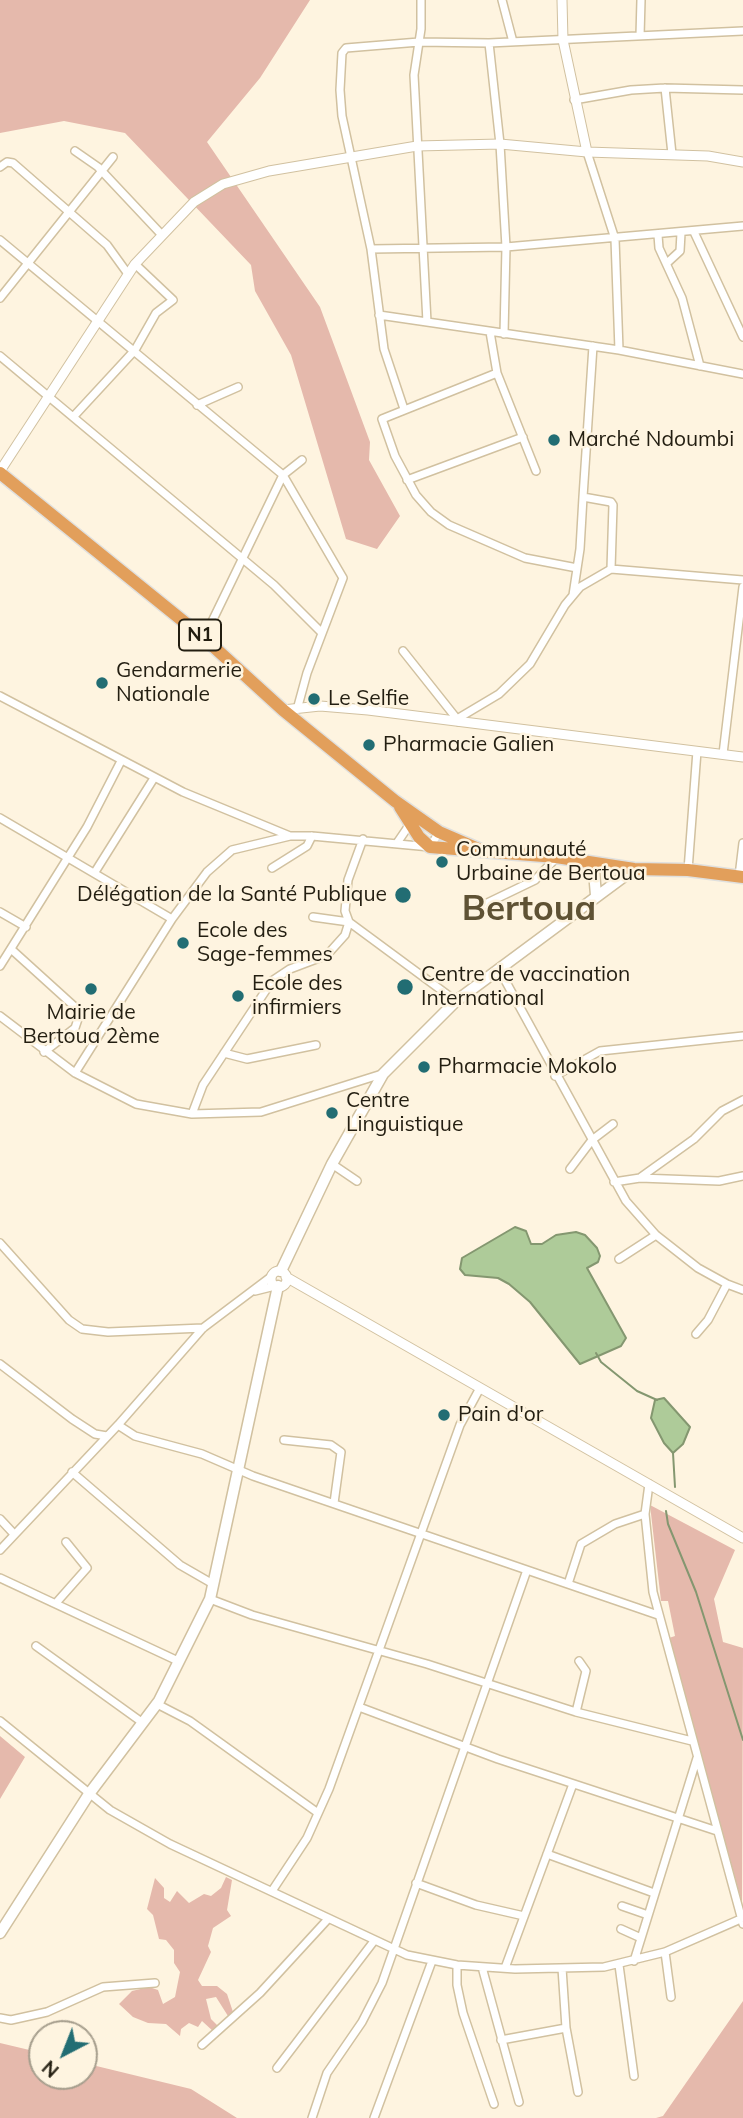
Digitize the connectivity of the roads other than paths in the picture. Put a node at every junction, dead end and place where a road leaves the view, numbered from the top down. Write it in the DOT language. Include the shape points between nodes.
graph roads {
  1 [pos="421,0"];
  2 [pos="502,0"];
  3 [pos="562,0"];
  4 [pos="641,0"];
  5 [pos="743,31"];
  6 [pos="640,36"];
  7 [pos="563,40"];
  8 [pos="419,42"];
  9 [pos="513,42"];
  10 [pos="489,43"];
  11 [pos="665,88"];
  12 [pos="743,90"];
  13 [pos="575,100"];
  14 [pos="500,144"];
  15 [pos="417,146"];
  16 [pos="75,151"];
  17 [pos="587,152"];
  18 [pos="672,155"];
  19 [pos="351,156"];
  20 [pos="113,157"];
  21 [pos="743,162"];
  22 [pos="0,167"];
  23 [pos="102,172"];
  24 [pos="71,213"];
  25 [pos="743,226"];
  26 [pos="694,232"];
  27 [pos="681,233"];
  28 [pos="161,234"];
  29 [pos="658,235"];
  30 [pos="615,239"];
  31 [pos="0,240"];
  32 [pos="506,247"];
  33 [pos="425,248"];
  34 [pos="371,249"];
  35 [pos="667,263"];
  36 [pos="135,264"];
  37 [pos="27,266"];
  38 [pos="128,274"];
  39 [pos="0,299"];
  40 [pos="379,315"];
  41 [pos="96,319"];
  42 [pos="427,322"];
  43 [pos="490,332"];
  44 [pos="504,334"];
  45 [pos="743,337"];
  46 [pos="593,346"];
  47 [pos="135,350"];
  48 [pos="619,350"];
  49 [pos="0,356"];
  50 [pos="699,366"];
  51 [pos="497,373"];
  52 [pos="743,374"];
  53 [pos="238,387"];
  54 [pos="49,396"];
  55 [pos="197,405"];
  56 [pos="404,409"];
  57 [pos="74,416"];
  58 [pos="523,437"];
  59 [pos="302,460"];
  60 [pos="536,471"];
  61 [pos="0,472"];
  62 [pos="283,475"];
  63 [pos="407,480"];
  64 [pos="583,497"];
  65 [pos="242,561"];
  66 [pos="577,568"];
  67 [pos="611,569"];
  68 [pos="743,580"];
  69 [pos="743,587"];
  70 [pos="573,596"];
  71 [pos="322,633"];
  72 [pos="204,638"];
  73 [pos="403,651"];
  74 [pos="0,696"];
  75 [pos="298,706"];
  76 [pos="283,710"];
  77 [pos="458,720"];
  78 [pos="697,751"];
  79 [pos="723,754"];
  80 [pos="743,757"];
  81 [pos="121,761"];
  82 [pos="154,778"];
  83 [pos="0,818"];
  84 [pos="413,820"];
  85 [pos="439,832"];
  86 [pos="290,836"];
  87 [pos="312,836"];
  88 [pos="363,839"];
  89 [pos="397,843"];
  90 [pos="743,843"];
  91 [pos="430,847"];
  92 [pos="483,851"];
  93 [pos="69,857"];
  94 [pos="556,857"];
  95 [pos="586,863"];
  96 [pos="272,868"];
  97 [pos="634,869"];
  98 [pos="688,870"];
  99 [pos="95,872"];
  100 [pos="741,876"];
  101 [pos="596,895"];
  102 [pos="479,907"];
  103 [pos="0,912"];
  104 [pos="313,917"];
  105 [pos="172,919"];
  106 [pos="349,922"];
  107 [pos="26,927"];
  108 [pos="11,949"];
  109 [pos="0,966"];
  110 [pos="500,971"];
  111 [pos="456,1001"];
  112 [pos="0,1016"];
  113 [pos="743,1035"];
  114 [pos="316,1045"];
  115 [pos="44,1052"];
  116 [pos="224,1053"];
  117 [pos="75,1073"];
  118 [pos="383,1074"];
  119 [pos="555,1076"];
  120 [pos="743,1100"];
  121 [pos="192,1114"];
  122 [pos="613,1124"];
  123 [pos="592,1140"];
  124 [pos="332,1164"];
  125 [pos="570,1169"];
  126 [pos="743,1176"];
  127 [pos="640,1178"];
  128 [pos="356,1181"];
  129 [pos="614,1182"];
  130 [pos="656,1235"];
  131 [pos="0,1244"];
  132 [pos="619,1259"];
  133 [pos="279,1280"];
  134 [pos="727,1284"];
  135 [pos="743,1290"];
  136 [pos="204,1328"];
  137 [pos="696,1334"];
  138 [pos="0,1364"];
  139 [pos="481,1388"];
  140 [pos="118,1425"];
  141 [pos="107,1436"];
  142 [pos="284,1440"];
  143 [pos="240,1470"];
  144 [pos="72,1472"];
  145 [pos="649,1484"];
  146 [pos="334,1503"];
  147 [pos="645,1514"];
  148 [pos="0,1520"];
  149 [pos="14,1534"];
  150 [pos="422,1534"];
  151 [pos="743,1538"];
  152 [pos="66,1542"];
  153 [pos="0,1550"];
  154 [pos="527,1570"];
  155 [pos="0,1578"];
  156 [pos="213,1584"];
  157 [pos="568,1584"];
  158 [pos="210,1599"];
  159 [pos="56,1603"];
  160 [pos="659,1615"];
  161 [pos="36,1646"];
  162 [pos="377,1650"];
  163 [pos="178,1661"];
  164 [pos="579,1661"];
  165 [pos="488,1683"];
  166 [pos="157,1703"];
  167 [pos="359,1707"];
  168 [pos="576,1712"];
  169 [pos="0,1721"];
  170 [pos="144,1723"];
  171 [pos="691,1741"];
  172 [pos="465,1746"];
  173 [pos="698,1755"];
  174 [pos="573,1784"];
  175 [pos="89,1794"];
  176 [pos="317,1813"];
  177 [pos="678,1819"];
  178 [pos="717,1831"];
  179 [pos="547,1854"];
  180 [pos="416,1883"];
  181 [pos="272,1891"];
  182 [pos="654,1893"];
  183 [pos="622,1906"];
  184 [pos="648,1915"];
  185 [pos="524,1916"];
  186 [pos="328,1919"];
  187 [pos="743,1920"];
  188 [pos="621,1930"];
  189 [pos="0,1933"];
  190 [pos="641,1938"];
  191 [pos="374,1941"];
  192 [pos="393,1950"];
  193 [pos="665,1952"];
  194 [pos="432,1961"];
  195 [pos="634,1961"];
  196 [pos="457,1965"];
  197 [pos="619,1965"];
  198 [pos="482,1966"];
  199 [pos="505,1968"];
  200 [pos="562,1968"];
  201 [pos="155,1983"];
  202 [pos="671,1997"];
  203 [pos="0,2018"];
  204 [pos="566,2028"];
  205 [pos="501,2040"];
  206 [pos="202,2045"];
  207 [pos="277,2068"];
  208 [pos="634,2076"];
  209 [pos="578,2092"];
  210 [pos="519,2102"];
  211 [pos="494,2104"];
  212 [pos="312,2118"];
  213 [pos="374,2118"];
  1 -- 8 [label="street"];
  2 -- 9 [label="street"];
  3 -- 7 [label="street"];
  4 -- 6 [label="street"];
  5 -- 6 [label="street"];
  6 -- 7 [label="street"];
  7 -- 9 [label="street"];
  7 -- 13 [label="street"];
  8 -- 10 [label="street"];
  8 -- 15 [label="street" via="414,75"];
  8 -- 19 [label="street" via="351,46 342,53 340,90"];
  9 -- 10 [label="street"];
  10 -- 14 [label="street"];
  11 -- 12 [label="street"];
  11 -- 13 [label="street"];
  11 -- 18 [label="street"];
  13 -- 17 [label="street"];
  14 -- 15 [label="street"];
  14 -- 17 [label="street"];
  14 -- 32 [label="street"];
  15 -- 19 [label="street"];
  15 -- 33 [label="street"];
  16 -- 23 [label="street"];
  17 -- 18 [label="street"];
  17 -- 30 [label="street"];
  18 -- 21 [label="street"];
  19 -- 28 [label="street" via="223,184 194,202"];
  19 -- 34 [label="street"];
  20 -- 23 [label="street"];
  22 -- 24 [label="street" via="13,163"];
  23 -- 24 [label="street"];
  23 -- 28 [label="street"];
  24 -- 37 [label="street"];
  24 -- 38 [label="street" via="116,254"];
  25 -- 26 [label="street"];
  26 -- 27 [label="street"];
  26 -- 45 [label="street"];
  27 -- 29 [label="street"];
  27 -- 35 [label="street" via="680,251"];
  28 -- 36 [label="street"];
  29 -- 30 [label="street"];
  29 -- 35 [label="street"];
  30 -- 32 [label="street"];
  30 -- 48 [label="street"];
  31 -- 37 [label="street"];
  32 -- 33 [label="street"];
  32 -- 44 [label="street"];
  33 -- 34 [label="street"];
  33 -- 42 [label="street"];
  34 -- 40 [label="street"];
  35 -- 50 [label="street" via="682,298"];
  36 -- 38 [label="street"];
  36 -- 47 [label="street" via="173,300 151,318"];
  37 -- 39 [label="street"];
  37 -- 41 [label="street"];
  38 -- 41 [label="street"];
  40 -- 42 [label="street"];
  40 -- 56 [label="street" via="384,349"];
  41 -- 47 [label="street"];
  41 -- 54 [label="street"];
  42 -- 43 [label="street"];
  43 -- 44 [label="street"];
  43 -- 51 [label="street"];
  44 -- 46 [label="street"];
  46 -- 48 [label="street"];
  46 -- 64 [label="street"];
  47 -- 55 [label="street"];
  47 -- 57 [label="street"];
  48 -- 50 [label="street"];
  49 -- 54 [label="street"];
  50 -- 52 [label="street"];
  51 -- 56 [label="street"];
  51 -- 58 [label="street"];
  53 -- 55 [label="street"];
  54 -- 57 [label="street"];
  54 -- 61 [label="street"];
  55 -- 62 [label="street"];
  56 -- 63 [label="street" via="382,419"];
  57 -- 65 [label="street"];
  58 -- 60 [label="street"];
  58 -- 63 [label="street"];
  59 -- 62 [label="street"];
  61 -- 72 [label="highway, N1"];
  62 -- 65 [label="street"];
  62 -- 71 [label="street" via="343,578"];
  63 -- 66 [label="street" via="430,512 474,538 525,558"];
  64 -- 66 [label="street"];
  64 -- 67 [label="street" via="613,503"];
  65 -- 71 [label="street" via="274,584"];
  65 -- 72 [label="street"];
  66 -- 70 [label="street"];
  67 -- 68 [label="street"];
  67 -- 70 [label="street"];
  69 -- 79 [label="street"];
  70 -- 77 [label="street" via="530,664 499,694"];
  71 -- 75 [label="street"];
  72 -- 76 [label="highway, N1"];
  73 -- 77 [label="street"];
  74 -- 81 [label="street"];
  75 -- 76 [label="street"];
  75 -- 77 [label="street"];
  76 -- 84 [label="highway, N1"];
  77 -- 78 [label="street"];
  78 -- 79 [label="street"];
  78 -- 98 [label="street"];
  79 -- 80 [label="street"];
  81 -- 82 [label="street"];
  81 -- 93 [label="street"];
  82 -- 86 [label="street"];
  82 -- 99 [label="street"];
  83 -- 93 [label="street"];
  84 -- 85 [label="highway, N1"];
  84 -- 89 [label="street"];
  84 -- 91 [label="highway, N1"];
  85 -- 91 [label="street"];
  85 -- 92 [label="highway, N1"];
  86 -- 87 [label="street"];
  86 -- 105 [label="street" via="232,850 207,872"];
  87 -- 88 [label="street"];
  87 -- 96 [label="street" via="307,846"];
  88 -- 89 [label="street"];
  88 -- 106 [label="street" via="348,880 345,911"];
  89 -- 91 [label="street"];
  90 -- 100 [label="street"];
  91 -- 92 [label="highway, N1"];
  92 -- 94 [label="highway, N1"];
  93 -- 99 [label="street"];
  93 -- 107 [label="street"];
  94 -- 95 [label="highway, N1"];
  94 -- 102 [label="street" via="535,880"];
  95 -- 97 [label="highway, N1"];
  95 -- 101 [label="main road" via="594,872"];
  97 -- 98 [label="highway, N1"];
  97 -- 101 [label="main road"];
  98 -- 100 [label="highway, N1"];
  99 -- 105 [label="street"];
  101 -- 110 [label="main road"];
  103 -- 107 [label="street"];
  104 -- 106 [label="street"];
  105 -- 117 [label="street"];
  106 -- 111 [label="street"];
  106 -- 116 [label="street" via="327,955 289,969 272,981"];
  107 -- 108 [label="street"];
  108 -- 109 [label="street"];
  108 -- 115 [label="street" via="75,1007 75,1028"];
  110 -- 111 [label="main road"];
  110 -- 119 [label="street"];
  111 -- 118 [label="main road"];
  112 -- 115 [label="street"];
  113 -- 119 [label="street" via="600,1051"];
  114 -- 116 [label="street" via="247,1059"];
  115 -- 117 [label="street"];
  116 -- 121 [label="street" via="203,1085"];
  117 -- 121 [label="street" via="136,1104"];
  118 -- 121 [label="street" via="261,1112"];
  118 -- 124 [label="main road"];
  119 -- 123 [label="street"];
  120 -- 127 [label="street" via="722,1111 694,1139"];
  122 -- 123 [label="street"];
  123 -- 125 [label="street"];
  123 -- 129 [label="street"];
  124 -- 128 [label="street"];
  124 -- 133 [label="main road"];
  126 -- 127 [label="street" via="719,1181"];
  127 -- 129 [label="street"];
  129 -- 130 [label="street"];
  130 -- 132 [label="street"];
  130 -- 134 [label="street"];
  131 -- 136 [label="street" via="82,1329"];
  133 -- 136 [label="street" via="251,1292"];
  133 -- 139 [label="street" via="309,1292"];
  133 -- 143 [label="main road"];
  134 -- 135 [label="street"];
  134 -- 137 [label="street"];
  136 -- 140 [label="street"];
  138 -- 141 [label="street" via="72,1419"];
  139 -- 145 [label="street"];
  139 -- 150 [label="street" via="460,1425"];
  140 -- 141 [label="street"];
  140 -- 143 [label="street" via="135,1436 202,1454"];
  141 -- 144 [label="street"];
  142 -- 146 [label="street" via="331,1444 341,1452"];
  143 -- 146 [label="street"];
  143 -- 156 [label="main road"];
  144 -- 149 [label="street"];
  144 -- 156 [label="street" via="180,1565"];
  145 -- 147 [label="street"];
  145 -- 151 [label="street"];
  146 -- 150 [label="street"];
  147 -- 157 [label="street" via="585,1540 577,1549"];
  147 -- 160 [label="street"];
  148 -- 149 [label="street"];
  149 -- 153 [label="street"];
  150 -- 154 [label="street"];
  150 -- 162 [label="street"];
  152 -- 159 [label="street" via="87,1568"];
  154 -- 157 [label="street"];
  154 -- 165 [label="street"];
  155 -- 159 [label="street"];
  156 -- 158 [label="main road"];
  157 -- 160 [label="street"];
  158 -- 162 [label="street"];
  158 -- 163 [label="main road"];
  159 -- 163 [label="street"];
  160 -- 171 [label="street"];
  161 -- 170 [label="street"];
  162 -- 165 [label="street"];
  162 -- 167 [label="street"];
  163 -- 166 [label="main road"];
  164 -- 168 [label="street" via="586,1671"];
  165 -- 168 [label="street"];
  165 -- 172 [label="street"];
  166 -- 170 [label="main road"];
  166 -- 176 [label="street" via="190,1721"];
  167 -- 172 [label="street"];
  167 -- 176 [label="street"];
  168 -- 171 [label="street"];
  169 -- 175 [label="street"];
  170 -- 175 [label="main road"];
  171 -- 173 [label="street"];
  172 -- 174 [label="street"];
  172 -- 180 [label="street"];
  173 -- 177 [label="street"];
  173 -- 178 [label="street"];
  174 -- 177 [label="street"];
  174 -- 179 [label="street"];
  175 -- 181 [label="street" via="170,1844"];
  175 -- 189 [label="main road"];
  176 -- 181 [label="street"];
  177 -- 178 [label="street"];
  177 -- 182 [label="street"];
  178 -- 187 [label="street"];
  179 -- 182 [label="street"];
  179 -- 185 [label="street"];
  180 -- 185 [label="street" via="476,1905"];
  180 -- 192 [label="street"];
  181 -- 186 [label="street"];
  182 -- 184 [label="street"];
  183 -- 184 [label="street"];
  184 -- 190 [label="street"];
  185 -- 199 [label="street"];
  186 -- 191 [label="street"];
  186 -- 206 [label="street" via="260,1993"];
  187 -- 193 [label="street"];
  188 -- 190 [label="street"];
  190 -- 195 [label="street"];
  191 -- 192 [label="street"];
  191 -- 207 [label="street"];
  192 -- 194 [label="street"];
  192 -- 212 [label="street" via="376,1997 327,2073"];
  193 -- 195 [label="street"];
  193 -- 202 [label="street"];
  194 -- 196 [label="street"];
  194 -- 213 [label="street"];
  195 -- 197 [label="street"];
  196 -- 198 [label="street"];
  196 -- 211 [label="street" via="463,2013"];
  197 -- 200 [label="street"];
  197 -- 208 [label="street"];
  198 -- 199 [label="street"];
  198 -- 205 [label="street"];
  199 -- 200 [label="street"];
  200 -- 204 [label="street"];
  201 -- 203 [label="street" via="103,1987 47,2012"];
  204 -- 205 [label="street"];
  204 -- 209 [label="street"];
  205 -- 210 [label="street"];
}
